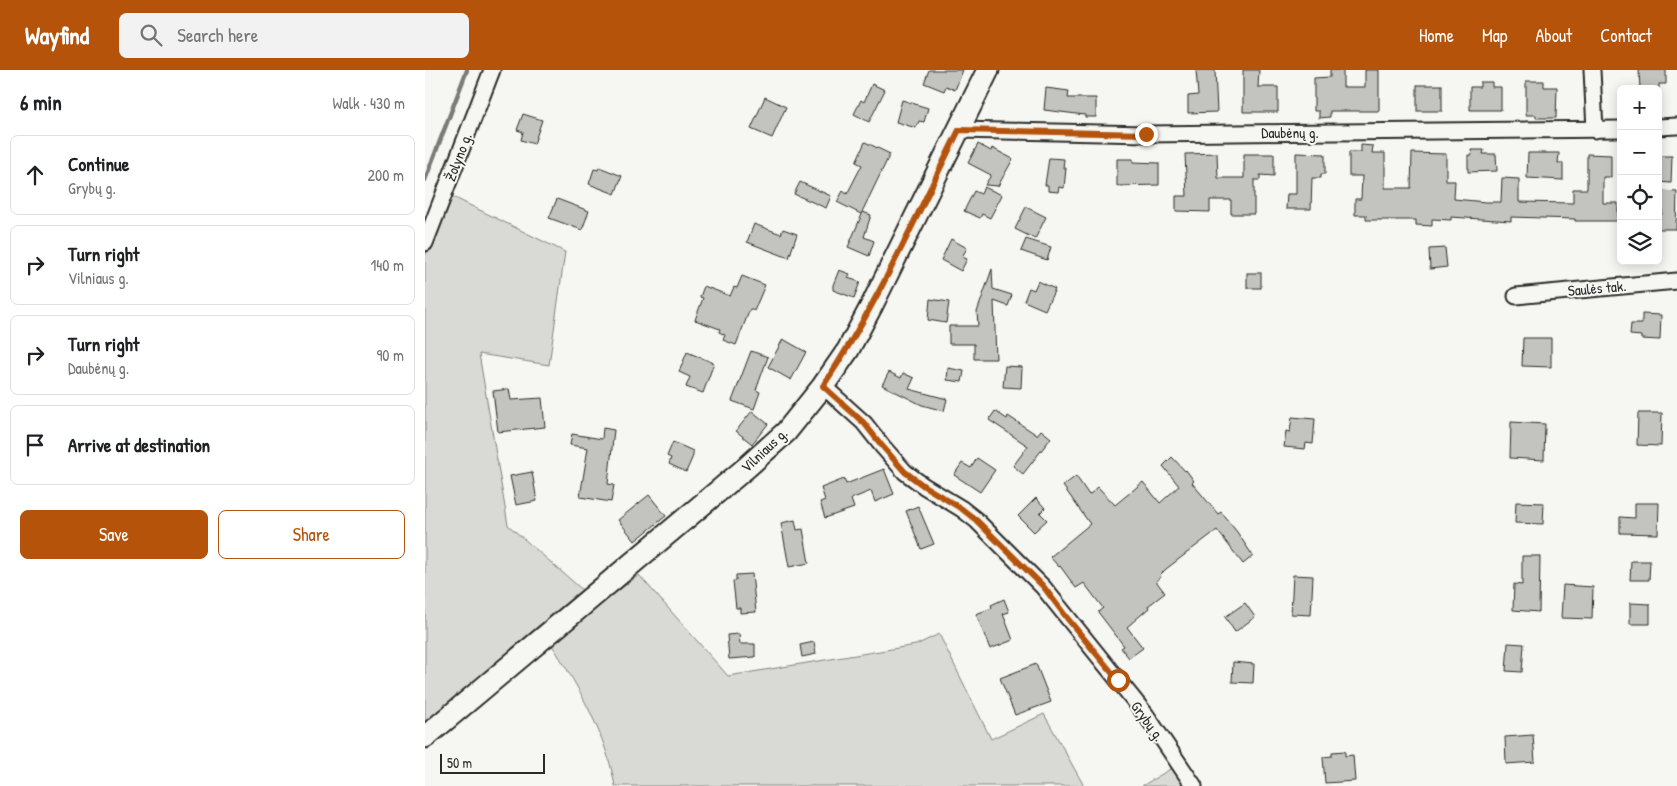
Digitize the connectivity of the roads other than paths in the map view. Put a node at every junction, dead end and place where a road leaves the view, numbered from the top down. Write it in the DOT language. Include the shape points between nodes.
graph roads {
  1 [pos="492,70"];
  2 [pos="988,70"];
  3 [pos="1592,70"];
  4 [pos="1677,126"];
  5 [pos="1662,127"];
  6 [pos="1617,129"];
  7 [pos="959,130"];
  8 [pos="1595,130"];
  9 [pos="425,244"];
  10 [pos="1677,281"];
  11 [pos="1516,296"];
  12 [pos="823,386"];
  13 [pos="425,737"];
  14 [pos="1194,786"];
  1 -- 9 [label="street, Žolyno g."];
  2 -- 7 [label="main road, Vilniaus g."];
  3 -- 8 [label="street"];
  4 -- 5 [label="street"];
  6 -- 8 [label="street, Daubėnų g."];
  7 -- 8 [label="street, Daubėnų g." via="1146,134"];
  7 -- 12 [label="main road, Vilniaus g." via="872,305 848,350"];
  10 -- 11 [label="street, Saulės tak."];
  12 -- 13 [label="main road, Vilniaus g." via="786,432 747,467"];
  12 -- 14 [label="street, Grybų g." via="864,423 905,472 976,520 1043,586 1146,715"];
}
